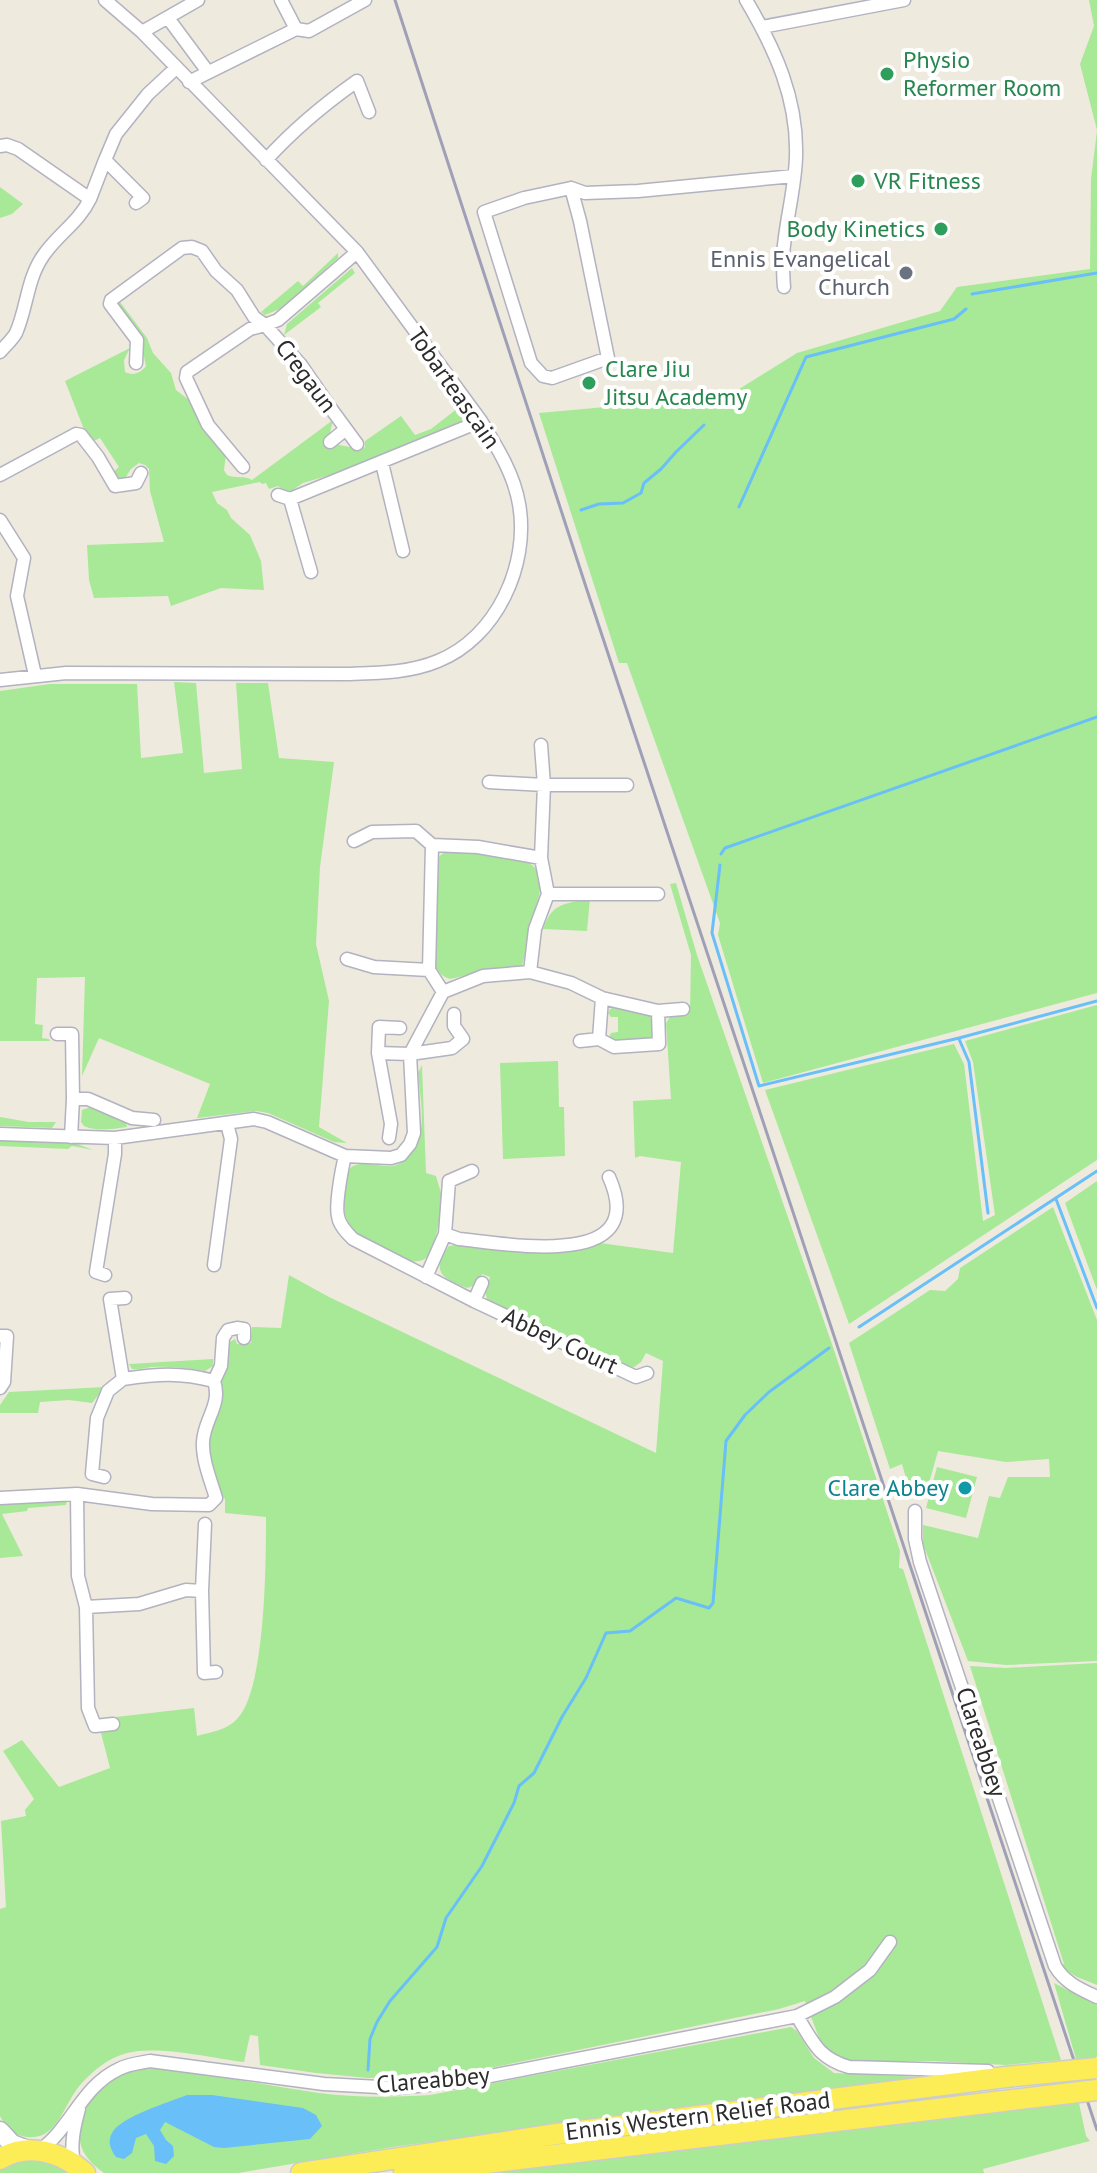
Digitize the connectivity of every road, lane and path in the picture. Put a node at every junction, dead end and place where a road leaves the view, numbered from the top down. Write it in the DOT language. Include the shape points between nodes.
graph roads {
  1 [pos="105,0"];
  2 [pos="198,0"];
  3 [pos="281,0"];
  4 [pos="365,0"];
  5 [pos="746,0"];
  6 [pos="904,0"];
  7 [pos="168,18"];
  8 [pos="762,27"];
  9 [pos="296,29"];
  10 [pos="142,32"];
  11 [pos="176,68"];
  12 [pos="208,72"];
  13 [pos="189,82"];
  14 [pos="369,112"];
  15 [pos="0,146"];
  16 [pos="105,160"];
  17 [pos="266,160"];
  18 [pos="794,176"];
  19 [pos="571,188"];
  20 [pos="90,199"];
  21 [pos="136,203"];
  22 [pos="357,252"];
  23 [pos="784,287"];
  24 [pos="265,325"];
  25 [pos="0,352"];
  26 [pos="136,363"];
  27 [pos="481,421"];
  28 [pos="346,429"];
  29 [pos="330,442"];
  30 [pos="357,444"];
  31 [pos="382,463"];
  32 [pos="243,467"];
  33 [pos="141,473"];
  34 [pos="0,475"];
  35 [pos="0,520"];
  36 [pos="403,551"];
  37 [pos="311,572"];
  38 [pos="35,675"];
  39 [pos="0,680"];
  40 [pos="541,745"];
  41 [pos="489,782"];
  42 [pos="544,785"];
  43 [pos="627,785"];
  44 [pos="354,841"];
  45 [pos="432,845"];
  46 [pos="541,858"];
  47 [pos="548,894"];
  48 [pos="658,894"];
  49 [pos="347,959"];
  50 [pos="429,970"];
  51 [pos="530,972"];
  52 [pos="443,992"];
  53 [pos="602,998"];
  54 [pos="683,1009"];
  55 [pos="658,1011"];
  56 [pos="454,1014"];
  57 [pos="400,1028"];
  58 [pos="57,1034"];
  59 [pos="599,1039"];
  60 [pos="580,1041"];
  61 [pos="378,1053"];
  62 [pos="410,1054"];
  63 [pos="73,1099"];
  64 [pos="154,1120"];
  65 [pos="227,1124"];
  66 [pos="0,1134"];
  67 [pos="71,1137"];
  68 [pos="115,1138"];
  69 [pos="389,1138"];
  70 [pos="345,1156"];
  71 [pos="472,1171"];
  72 [pos="609,1177"];
  73 [pos="445,1234"];
  74 [pos="214,1265"];
  75 [pos="105,1275"];
  76 [pos="426,1277"];
  77 [pos="482,1283"];
  78 [pos="125,1298"];
  79 [pos="474,1301"];
  80 [pos="0,1336"];
  81 [pos="244,1338"];
  82 [pos="647,1373"];
  83 [pos="123,1379"];
  84 [pos="214,1381"];
  85 [pos="0,1388"];
  86 [pos="104,1477"];
  87 [pos="77,1494"];
  88 [pos="0,1498"];
  89 [pos="915,1511"];
  90 [pos="205,1524"];
  91 [pos="202,1591"];
  92 [pos="86,1607"];
  93 [pos="216,1672"];
  94 [pos="113,1724"];
  95 [pos="890,1942"];
  96 [pos="1097,1997"];
  97 [pos="797,2016"];
  98 [pos="1097,2068"];
  99 [pos="1003,2074"];
  100 [pos="1097,2090"];
  101 [pos="80,2102"];
  102 [pos="0,2131"];
  103 [pos="34,2150"];
  104 [pos="0,2159"];
  105 [pos="80,2168"];
  106 [pos="301,2173"];
  107 [pos="404,2173"];
  1 -- 10 [label="street, Tobarteascain"];
  2 -- 7 [label="street"];
  3 -- 9 [label="street"];
  4 -- 9 [label="street" via="309,31"];
  5 -- 8 [label="street"];
  6 -- 8 [label="street"];
  7 -- 10 [label="street"];
  7 -- 12 [label="street"];
  8 -- 18 [label="street" via="793,108"];
  9 -- 12 [label="street"];
  10 -- 11 [label="street, Tobarteascain"];
  11 -- 13 [label="street, Tobarteascain"];
  11 -- 16 [label="street" via="116,134"];
  12 -- 13 [label="street"];
  13 -- 17 [label="street, Tobarteascain"];
  14 -- 17 [label="street" via="357,81 302,123"];
  15 -- 20 [label="street" via="18,149"];
  16 -- 20 [label="street"];
  16 -- 21 [label="street" via="143,198"];
  17 -- 22 [label="street, Tobarteascain"];
  18 -- 19 [label="street" via="638,191 585,193"];
  18 -- 23 [label="street"];
  19 -- 19 [label="street" via="608,358 552,378 531,363 484,212"];
  20 -- 25 [label="street" via="41,258 15,336"];
  22 -- 24 [label="street, Cregaun" via="278,320"];
  22 -- 27 [label="street, Tobarteascain"];
  24 -- 26 [label="street, Cregaun" via="202,251 182,248 111,300 137,340"];
  24 -- 28 [label="street, Cregaun"];
  24 -- 32 [label="street, Cregaun" via="250,329 187,372 186,378 208,425"];
  27 -- 31 [label="street"];
  27 -- 38 [label="street, Tobarteascain" via="519,503 518,553 508,588 488,624 440,661 391,672 347,674"];
  28 -- 29 [label="street, Cregaun"];
  28 -- 30 [label="street, Cregaun"];
  31 -- 36 [label="street"];
  31 -- 37 [label="street" via="284,497"];
  33 -- 34 [label="street" via="136,483 115,486 76,434"];
  35 -- 38 [label="street" via="24,558 17,596"];
  38 -- 39 [label="street, Tobarteascain"];
  40 -- 42 [label="street"];
  41 -- 42 [label="street"];
  42 -- 43 [label="street"];
  42 -- 46 [label="street"];
  44 -- 45 [label="street" via="372,832 416,831"];
  45 -- 46 [label="street"];
  45 -- 50 [label="street"];
  46 -- 47 [label="street"];
  47 -- 48 [label="street"];
  47 -- 51 [label="street" via="535,929"];
  49 -- 50 [label="street" via="374,967"];
  50 -- 52 [label="street"];
  51 -- 52 [label="street" via="483,976"];
  51 -- 53 [label="street"];
  52 -- 62 [label="street"];
  53 -- 55 [label="street"];
  53 -- 59 [label="street"];
  54 -- 55 [label="street"];
  55 -- 59 [label="street" via="659,1044 614,1047"];
  56 -- 62 [label="street" via="454,1026 463,1039 452,1048"];
  57 -- 61 [label="street" via="379,1027"];
  58 -- 63 [label="street" via="72,1034"];
  59 -- 60 [label="street"];
  61 -- 62 [label="street"];
  61 -- 69 [label="street"];
  62 -- 70 [label="street" via="410,1144 391,1158"];
  63 -- 64 [label="street"];
  63 -- 67 [label="street"];
  65 -- 68 [label="street"];
  65 -- 70 [label="street" via="267,1122"];
  65 -- 74 [label="street" via="231,1139"];
  66 -- 67 [label="street"];
  67 -- 68 [label="street"];
  68 -- 75 [label="street" via="96,1272"];
  70 -- 76 [label="street, Abbey Court" via="337,1216 343,1228 353,1239"];
  71 -- 73 [label="street" via="449,1181"];
  72 -- 73 [label="street" via="618,1210 613,1226 598,1239 554,1246"];
  73 -- 76 [label="street"];
  76 -- 79 [label="street, Abbey Court"];
  77 -- 79 [label="street, Abbey Court"];
  78 -- 83 [label="street" via="110,1299"];
  79 -- 82 [label="street, Abbey Court" via="636,1377"];
  80 -- 85 [label="street" via="7,1336"];
  81 -- 84 [label="street" via="244,1329 228,1330"];
  83 -- 84 [label="street" via="157,1374"];
  83 -- 86 [label="street" via="108,1391 97,1418 92,1474"];
  84 -- 87 [label="street" via="216,1403 202,1444 216,1498 209,1505"];
  87 -- 88 [label="street"];
  87 -- 92 [label="street" via="78,1576"];
  89 -- 96 [label="street, Clareabbey" via="920,1562 1055,1966 1071,1985"];
  90 -- 91 [label="street"];
  91 -- 92 [label="street" via="186,1590 139,1604"];
  91 -- 93 [label="street" via="204,1673"];
  92 -- 94 [label="street" via="88,1708 95,1726"];
  95 -- 97 [label="street, Clareabbey" via="870,1970 835,1997"];
  97 -- 99 [label="street" via="824,2056 849,2067"];
  97 -- 101 [label="street, Clareabbey" via="465,2081 397,2088 150,2061 109,2074"];
  98 -- 99 [label="main road, Ennis Western Relief Road, bridge"];
  99 -- 106 [label="main road, Ennis Western Relief Road"];
  100 -- 107 [label="main road, Ennis Western Relief Road, bridge"];
  101 -- 103 [label="street, Clareabbey" via="52,2141"];
  101 -- 105 [label="street" via="71,2153"];
  102 -- 103 [label="main road" via="12,2144"];
  103 -- 104 [label="main road"];
  103 -- 105 [label="main road"];
}
